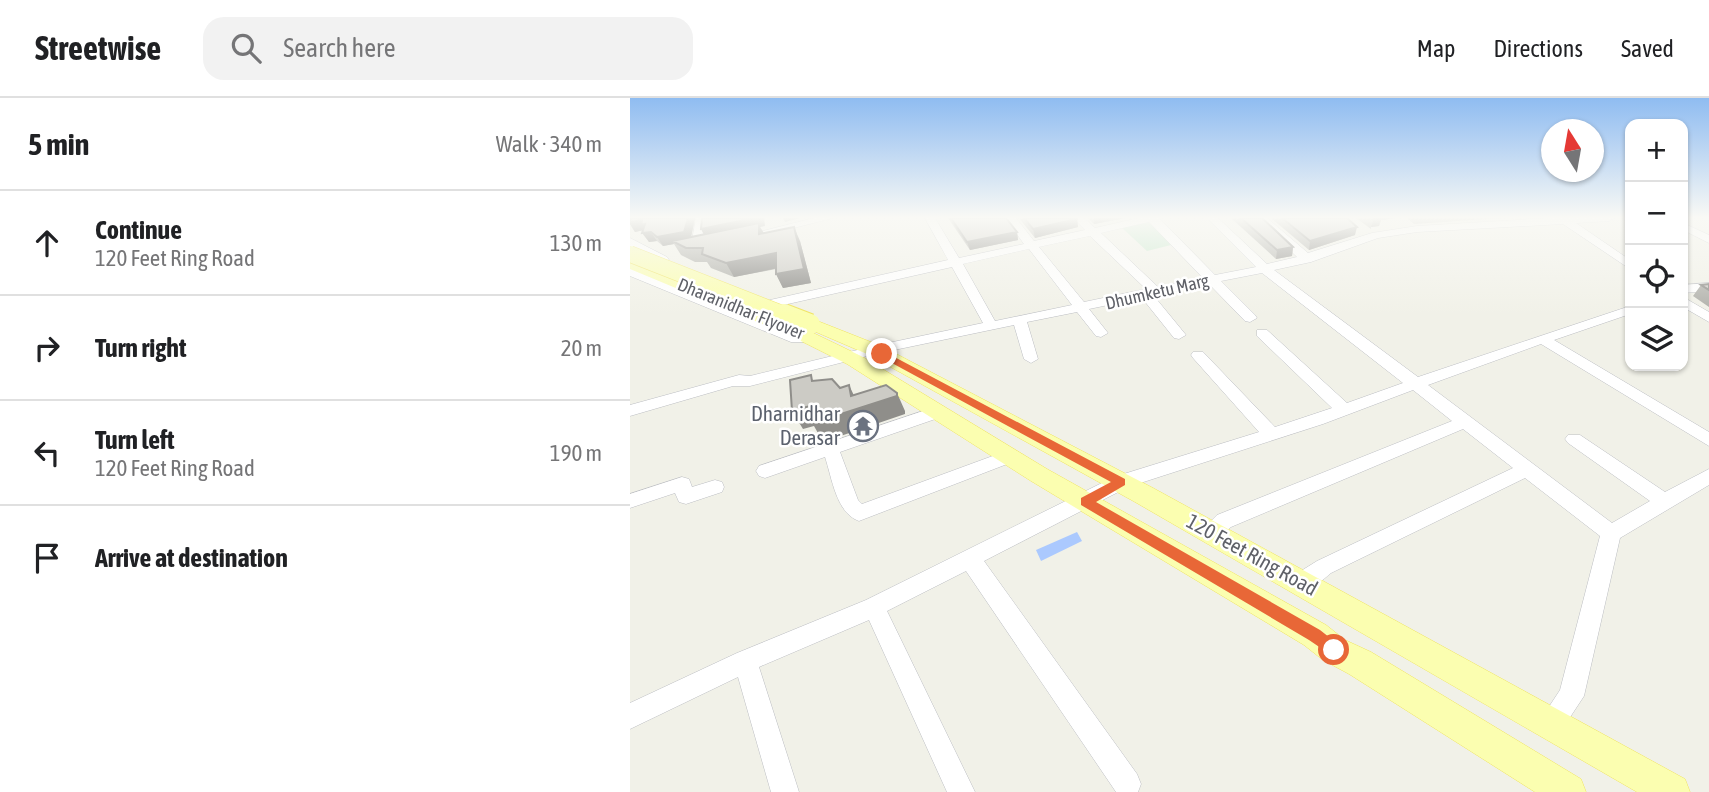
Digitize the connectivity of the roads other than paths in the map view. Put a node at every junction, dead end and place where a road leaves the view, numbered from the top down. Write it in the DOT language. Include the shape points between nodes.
graph roads {
  1 [pos="645,250"];
  2 [pos="949,250"];
  3 [pos="1006,250"];
  4 [pos="1038,250"];
  5 [pos="1109,250"];
  6 [pos="1182,250"];
  7 [pos="1246,250"];
  8 [pos="1297,250"];
  9 [pos="1327,250"];
  10 [pos="1625,251"];
  11 [pos="1611,252"];
  12 [pos="654,256"];
  13 [pos="630,258"];
  14 [pos="1307,259"];
  15 [pos="956,262"];
  16 [pos="1625,262"];
  17 [pos="1265,269"];
  18 [pos="630,272"];
  19 [pos="1212,279"];
  20 [pos="1709,286"];
  21 [pos="1688,288"];
  22 [pos="1152,294"];
  23 [pos="770,304"];
  24 [pos="1688,304"];
  25 [pos="1083,308"];
  26 [pos="1625,312"];
  27 [pos="1250,318"];
  28 [pos="1709,318"];
  29 [pos="1019,320"];
  30 [pos="991,325"];
  31 [pos="811,331"];
  32 [pos="1262,332"];
  33 [pos="1101,333"];
  34 [pos="1179,335"];
  35 [pos="1544,340"];
  36 [pos="852,351"];
  37 [pos="1198,355"];
  38 [pos="1031,359"];
  39 [pos="1415,384"];
  40 [pos="1344,410"];
  41 [pos="630,411"];
  42 [pos="938,412"];
  43 [pos="1465,422"];
  44 [pos="1270,435"];
  45 [pos="1574,439"];
  46 [pos="1709,440"];
  47 [pos="831,450"];
  48 [pos="1009,456"];
  49 [pos="1527,469"];
  50 [pos="765,471"];
  51 [pos="1709,476"];
  52 [pos="1121,482"];
  53 [pos="715,487"];
  54 [pos="630,501"];
  55 [pos="1086,502"];
  56 [pos="1665,502"];
  57 [pos="1210,532"];
  58 [pos="1611,533"];
  59 [pos="970,559"];
  60 [pos="1301,583"];
  61 [pos="874,607"];
  62 [pos="744,661"];
  63 [pos="630,716"];
  64 [pos="1552,722"];
  65 [pos="1127,783"];
  66 [pos="1535,783"];
  67 [pos="785,792"];
  68 [pos="961,792"];
  69 [pos="1568,792"];
  70 [pos="1672,792"];
  1 -- 12 [label="street"];
  2 -- 15 [label="street"];
  3 -- 15 [label="street"];
  4 -- 25 [label="street"];
  5 -- 22 [label="street"];
  6 -- 19 [label="street"];
  7 -- 17 [label="street"];
  8 -- 14 [label="street"];
  9 -- 14 [label="street, Dhumketu Marg"];
  10 -- 11 [label="street"];
  11 -- 16 [label="street"];
  12 -- 13 [label="main road"];
  12 -- 23 [label="street"];
  13 -- 31 [label="main road, Dharanidhar Flyover"];
  14 -- 17 [label="street, Dhumketu Marg"];
  15 -- 23 [label="street"];
  15 -- 30 [label="street"];
  17 -- 19 [label="street, Dhumketu Marg"];
  17 -- 39 [label="street"];
  18 -- 31 [label="street" via="796,339"];
  19 -- 22 [label="street, Dhumketu Marg"];
  19 -- 27 [label="street"];
  20 -- 21 [label="street"];
  22 -- 25 [label="street, Dhumketu Marg"];
  22 -- 34 [label="street"];
  23 -- 31 [label="street" via="820,321"];
  24 -- 28 [label="street"];
  25 -- 29 [label="street, Dhumketu Marg"];
  25 -- 33 [label="street"];
  26 -- 35 [label="street"];
  29 -- 30 [label="street, Dhumketu Marg"];
  29 -- 38 [label="street"];
  30 -- 36 [label="street, Dhumketu Marg"];
  31 -- 36 [label="main road, 120 Feet Ring Road"];
  31 -- 36 [label="main road, 120 Feet Ring Road"];
  32 -- 40 [label="street"];
  35 -- 39 [label="street"];
  35 -- 46 [label="street"];
  36 -- 41 [label="street, Dhumketu Marg"];
  36 -- 42 [label="main road, 120 Feet Ring Road"];
  36 -- 52 [label="main road, 120 Feet Ring Road"];
  37 -- 44 [label="street"];
  39 -- 40 [label="street"];
  39 -- 43 [label="street"];
  40 -- 44 [label="street"];
  42 -- 47 [label="street"];
  42 -- 48 [label="main road, 120 Feet Ring Road"];
  43 -- 49 [label="street"];
  43 -- 57 [label="street" via="1224,521"];
  44 -- 52 [label="street"];
  45 -- 56 [label="street"];
  47 -- 48 [label="street" via="849,504 859,513"];
  47 -- 50 [label="street"];
  48 -- 55 [label="main road, 120 Feet Ring Road"];
  49 -- 58 [label="street"];
  49 -- 60 [label="street" via="1324,567"];
  51 -- 56 [label="street"];
  52 -- 55 [label="street"];
  52 -- 57 [label="main road, 120 Feet Ring Road"];
  53 -- 54 [label="street" via="686,497 682,484"];
  55 -- 59 [label="street"];
  55 -- 66 [label="main road, 120 Feet Ring Road" via="1360,663"];
  56 -- 58 [label="street"];
  57 -- 60 [label="main road, 120 Feet Ring Road"];
  58 -- 64 [label="street" via="1571,696"];
  59 -- 61 [label="street"];
  59 -- 65 [label="street"];
  60 -- 64 [label="main road, 120 Feet Ring Road"];
  61 -- 62 [label="street"];
  61 -- 68 [label="street"];
  62 -- 63 [label="street"];
  62 -- 67 [label="street"];
  64 -- 70 [label="main road, 120 Feet Ring Road"];
  66 -- 69 [label="main road, 120 Feet Ring Road"];
}
